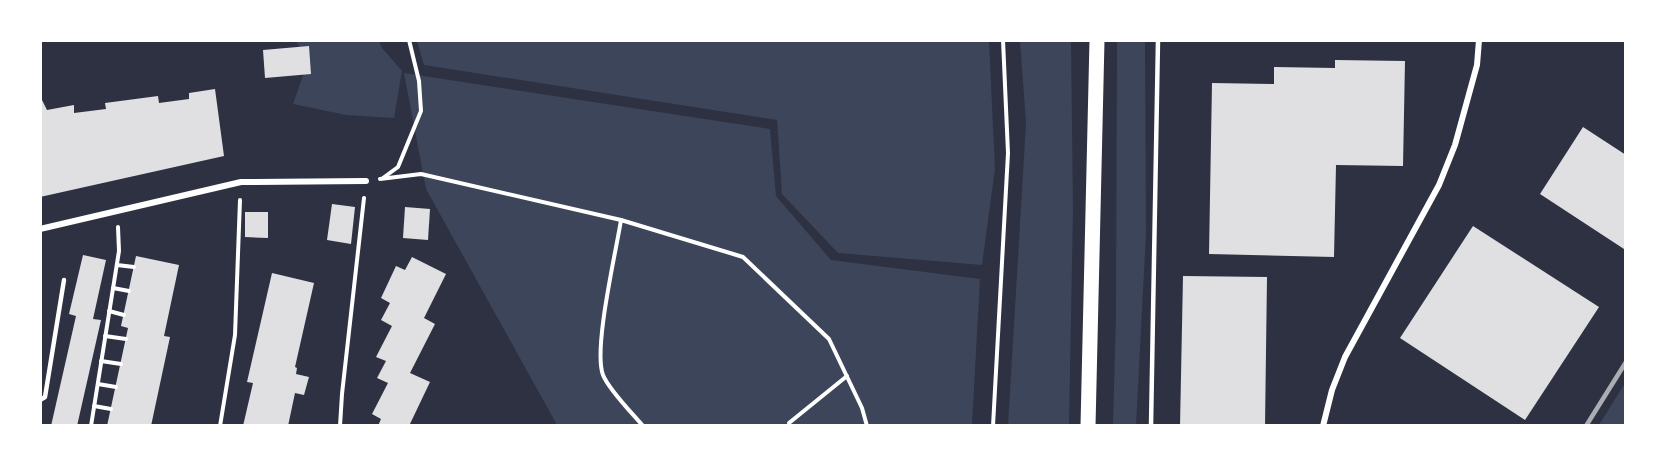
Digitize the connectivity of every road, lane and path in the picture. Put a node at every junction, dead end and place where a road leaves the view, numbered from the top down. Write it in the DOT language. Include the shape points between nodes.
graph roads {
  1 [pos="409,40"];
  2 [pos="1003,40"];
  3 [pos="1097,40"];
  4 [pos="1158,40"];
  5 [pos="1479,40"];
  6 [pos="383,179"];
  7 [pos="366,181"];
  8 [pos="241,182"];
  9 [pos="117,211"];
  10 [pos="621,220"];
  11 [pos="40,229"];
  12 [pos="116,265"];
  13 [pos="134,267"];
  14 [pos="64,280"];
  15 [pos="113,288"];
  16 [pos="129,291"];
  17 [pos="109,311"];
  18 [pos="124,315"];
  19 [pos="105,336"];
  20 [pos="126,339"];
  21 [pos="101,361"];
  22 [pos="121,364"];
  23 [pos="846,376"];
  24 [pos="98,384"];
  25 [pos="116,387"];
  26 [pos="40,400"];
  27 [pos="94,406"];
  28 [pos="111,409"];
  29 [pos="789,423"];
  30 [pos="91,426"];
  31 [pos="220,426"];
  32 [pos="340,426"];
  33 [pos="643,426"];
  34 [pos="867,426"];
  35 [pos="993,426"];
  36 [pos="1088,426"];
  37 [pos="1151,426"];
  38 [pos="1323,426"];
  1 -- 6 [label="path" via="419,81 421,111 398,167"];
  2 -- 35 [label="path" via="1008,153"];
  3 -- 36 [label="main road"];
  4 -- 37 [label="lane"];
  5 -- 38 [label="street" via="1477,65 1455,145 1439,185 1345,357"];
  6 -- 7 [label="path"];
  6 -- 10 [label="path" via="421,174"];
  7 -- 8 [label="street"];
  7 -- 32 [label="path"];
  8 -- 9 [label="street"];
  8 -- 31 [label="path" via="235,335"];
  9 -- 11 [label="street"];
  9 -- 12 [label="path"];
  10 -- 23 [label="path" via="743,257 829,339"];
  10 -- 33 [label="path" via="601,341 603,374"];
  12 -- 13 [label="path"];
  12 -- 15 [label="path"];
  14 -- 26 [label="lane" via="45,397"];
  15 -- 16 [label="path"];
  15 -- 17 [label="path"];
  17 -- 18 [label="path"];
  17 -- 19 [label="path"];
  19 -- 20 [label="path"];
  19 -- 21 [label="path"];
  21 -- 22 [label="path"];
  21 -- 24 [label="path"];
  23 -- 29 [label="path"];
  23 -- 34 [label="path"];
  24 -- 25 [label="path"];
  24 -- 27 [label="path"];
  27 -- 28 [label="path"];
  27 -- 30 [label="path"];
}
